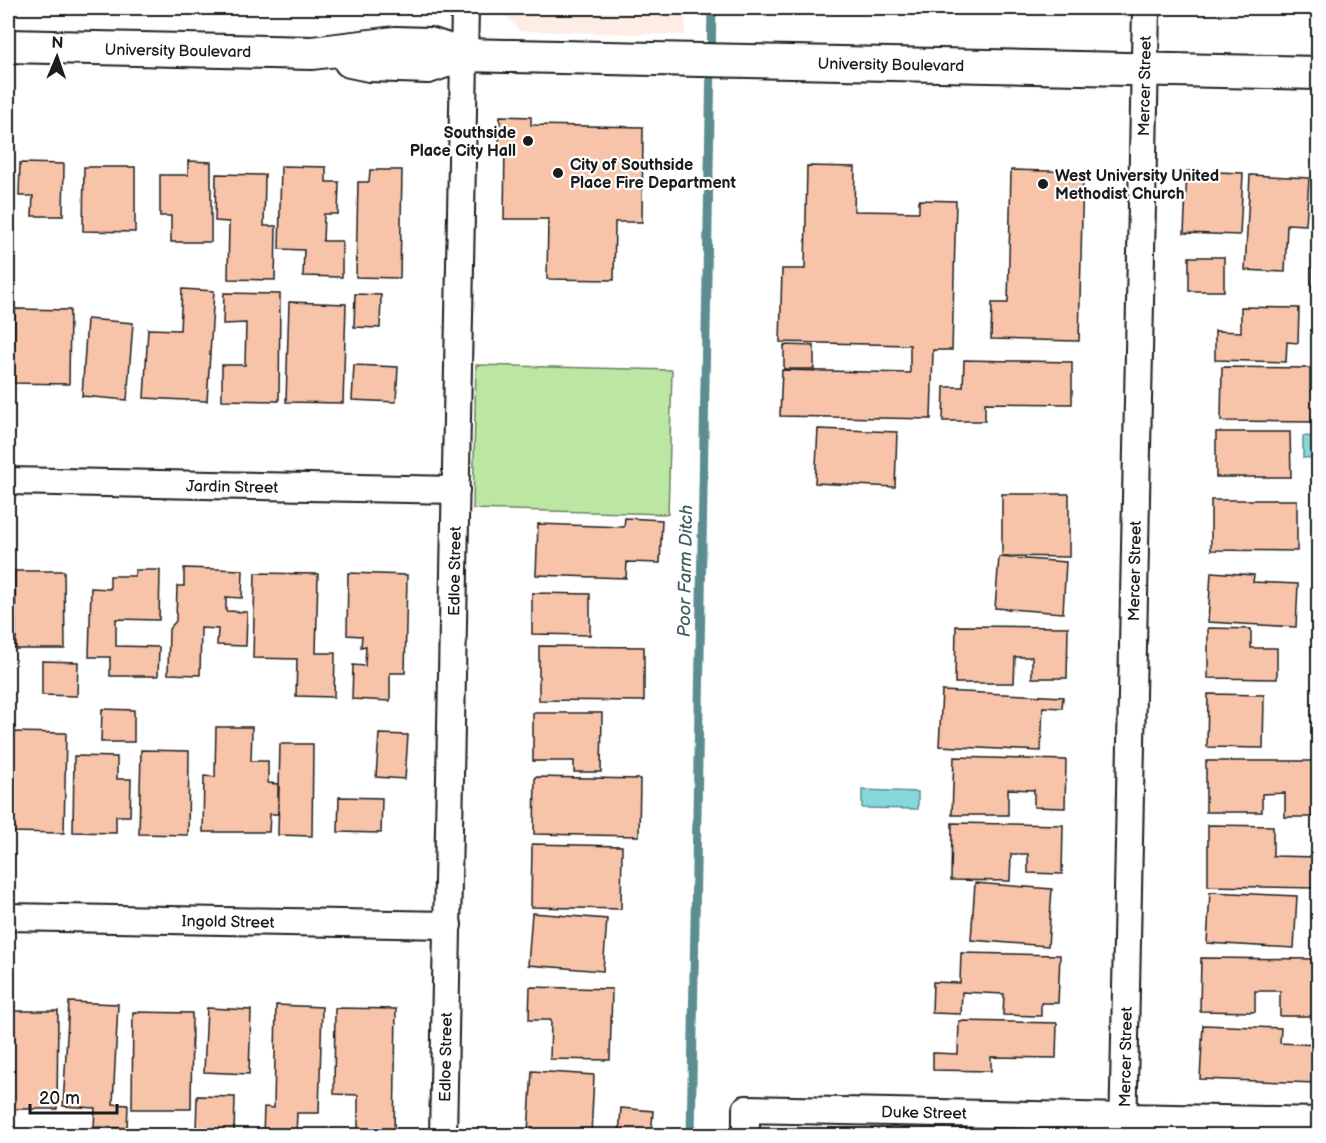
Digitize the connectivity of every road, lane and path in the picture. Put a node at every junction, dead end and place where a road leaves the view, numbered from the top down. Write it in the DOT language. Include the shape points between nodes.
graph roads {
  1 [pos="465,8"];
  2 [pos="1146,8"];
  3 [pos="8,46"];
  4 [pos="463,55"];
  5 [pos="1144,70"];
  6 [pos="1318,73"];
  7 [pos="8,481"];
  8 [pos="456,490"];
  9 [pos="8,916"];
  10 [pos="448,925"];
  11 [pos="1318,1121"];
  12 [pos="1123,1126"];
  13 [pos="443,1136"];
  14 [pos="746,1136"];
  1 -- 4 [label="street, Edloe Street"];
  2 -- 5 [label="street, Mercer Street"];
  3 -- 4 [label="street, University Boulevard" via="312,53 395,43 429,44"];
  4 -- 5 [label="street, University Boulevard"];
  4 -- 8 [label="street, Edloe Street"];
  5 -- 6 [label="street, University Boulevard"];
  5 -- 12 [label="street, Mercer Street"];
  7 -- 8 [label="street, Jardin Street"];
  8 -- 10 [label="street, Edloe Street"];
  9 -- 10 [label="street, Ingold Street"];
  10 -- 13 [label="street, Edloe Street"];
  11 -- 12 [label="street, Duke Street"];
  12 -- 14 [label="street, Duke Street" via="746,1109"];
}
